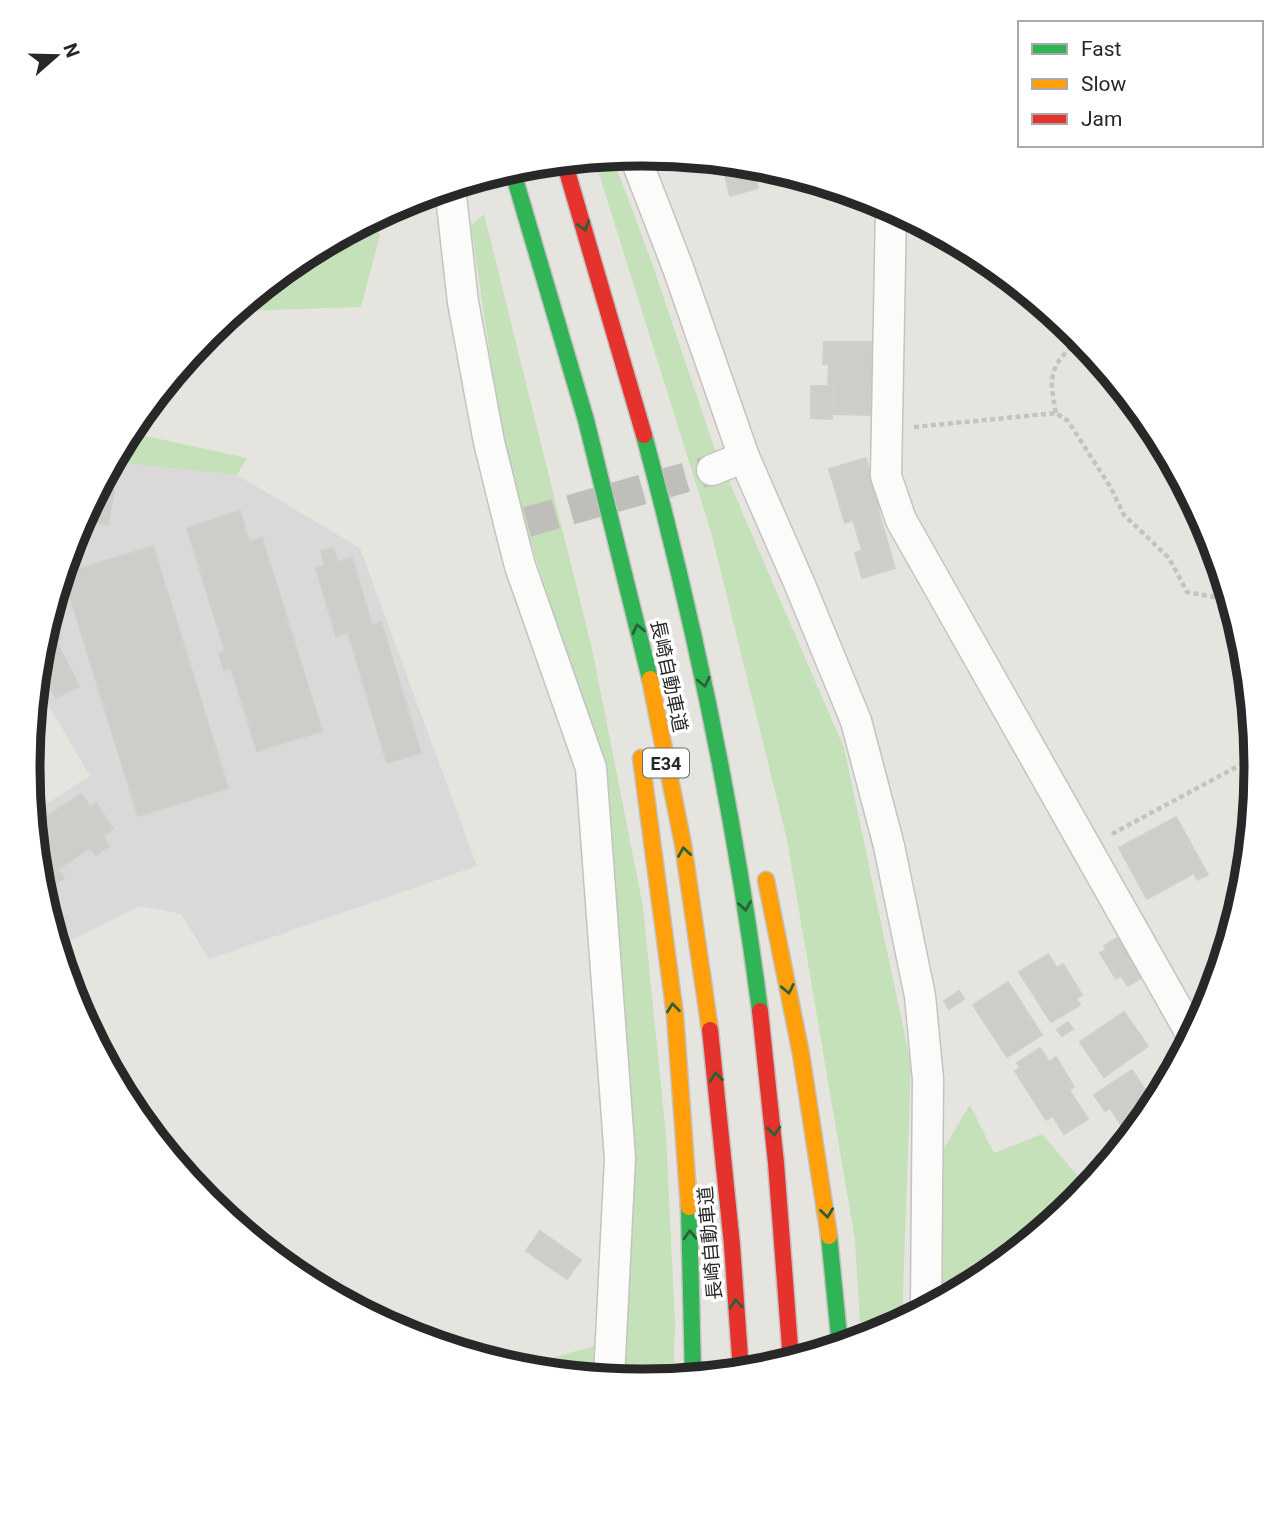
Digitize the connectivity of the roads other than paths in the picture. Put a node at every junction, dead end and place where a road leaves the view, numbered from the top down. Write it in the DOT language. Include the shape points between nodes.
graph roads {
  1 [pos="639,166"];
  2 [pos="567,171"];
  3 [pos="515,179"];
  4 [pos="451,197"];
  5 [pos="525,212"];
  6 [pos="891,220"];
  7 [pos="617,331"];
  8 [pos="568,416"];
  9 [pos="744,457"];
  10 [pos="712,470"];
  11 [pos="722,691"];
  12 [pos="638,740"];
  13 [pos="762,865"];
  14 [pos="1186,1024"];
  15 [pos="926,1298"];
  16 [pos="840,1335"];
  17 [pos="790,1351"];
  18 [pos="739,1361"];
  19 [pos="693,1367"];
  20 [pos="610,1368"];
  1 -- 9 [label="street"];
  2 -- 7 [label="highway, 長崎自動車道 / E34, one-way"];
  3 -- 5 [label="highway, 長崎自動車道 / E34"];
  4 -- 20 [label="street" via="463,302 489,442 519,525 520,566 592,768 620,1158"];
  5 -- 8 [label="highway"];
  18 -- 5 [label="highway, 長崎自動車道 / E34, one-way" via="720,1110 683,843 621,559"];
  6 -- 14 [label="street" via="886,476 901,520"];
  7 -- 11 [label="highway"];
  7 -- 17 [label="highway, 長崎自動車道 / E34, one-way" via="680,578 734,835 772,1106"];
  9 -- 10 [label="street"];
  9 -- 15 [label="street" via="856,721 891,859 920,996 928,1079"];
  19 -- 12 [label="highway, one-way" via="680,1075"];
  13 -- 16 [label="highway, one-way" via="807,1086"];
}
